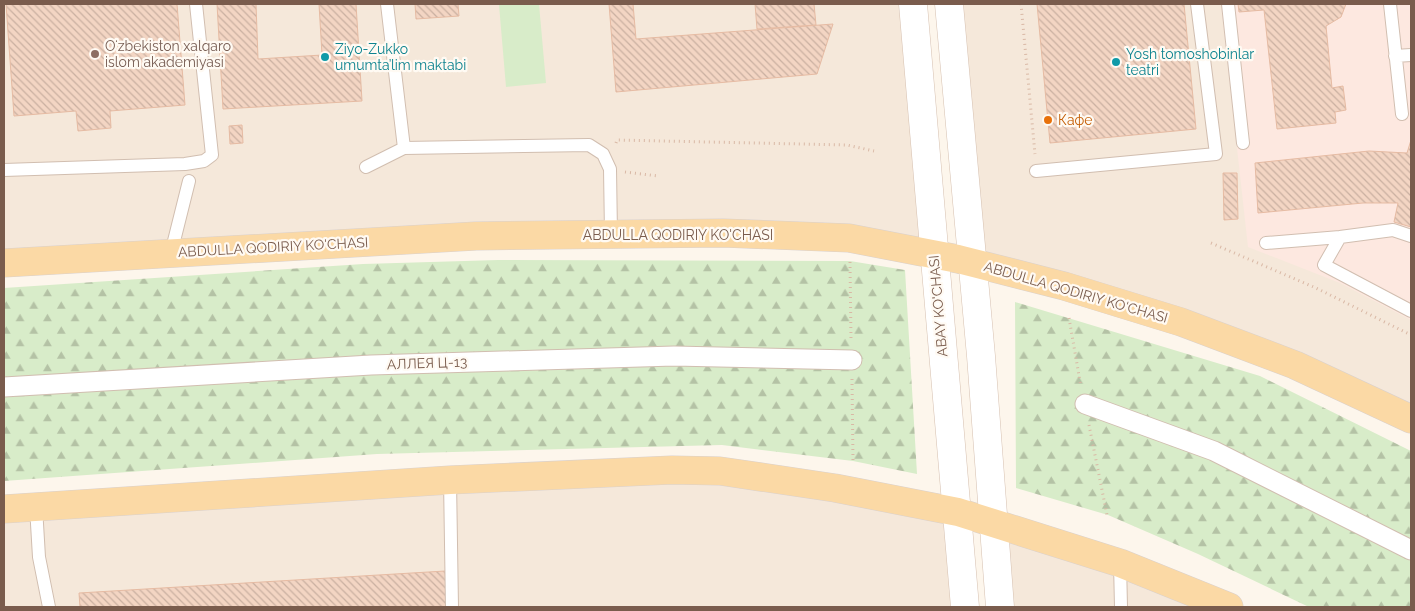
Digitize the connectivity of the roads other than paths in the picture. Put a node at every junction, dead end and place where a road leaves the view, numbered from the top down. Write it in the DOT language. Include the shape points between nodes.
graph roads {
  1 [pos="196,4"];
  2 [pos="387,4"];
  3 [pos="913,4"];
  4 [pos="949,4"];
  5 [pos="1196,4"];
  6 [pos="1228,4"];
  7 [pos="1390,4"];
  8 [pos="1411,55"];
  9 [pos="1395,56"];
  10 [pos="1402,114"];
  11 [pos="1243,143"];
  12 [pos="404,148"];
  13 [pos="366,167"];
  14 [pos="4,170"];
  15 [pos="1036,171"];
  16 [pos="190,181"];
  17 [pos="611,234"];
  18 [pos="1411,236"];
  19 [pos="1340,237"];
  20 [pos="1266,243"];
  21 [pos="171,253"];
  22 [pos="933,253"];
  23 [pos="971,262"];
  24 [pos="4,263"];
  25 [pos="1411,311"];
  26 [pos="852,360"];
  27 [pos="4,387"];
  28 [pos="1084,404"];
  29 [pos="1411,420"];
  30 [pos="450,480"];
  31 [pos="36,507"];
  32 [pos="4,509"];
  33 [pos="958,512"];
  34 [pos="994,522"];
  35 [pos="1411,550"];
  36 [pos="1120,563"];
  37 [pos="50,607"];
  38 [pos="452,607"];
  39 [pos="965,607"];
  40 [pos="1000,607"];
  41 [pos="1121,607"];
  42 [pos="1229,607"];
  1 -- 14 [label="lane" via="212,155 204,161 185,164"];
  2 -- 12 [label="lane"];
  3 -- 22 [label="main road, ABAY KO'CHASI"];
  4 -- 23 [label="main road"];
  5 -- 15 [label="lane" via="1216,154"];
  6 -- 11 [label="lane"];
  7 -- 9 [label="lane"];
  8 -- 9 [label="lane"];
  9 -- 10 [label="lane"];
  12 -- 13 [label="lane"];
  12 -- 17 [label="lane" via="589,145 603,154 610,169"];
  16 -- 21 [label="lane"];
  17 -- 21 [label="main road, ABDULLA QODIRIY KO'CHASI" via="467,237"];
  17 -- 22 [label="main road, ABDULLA QODIRIY KO'CHASI" via="723,232 849,238"];
  18 -- 19 [label="lane" via="1393,230"];
  19 -- 20 [label="lane"];
  19 -- 25 [label="lane" via="1324,265"];
  21 -- 24 [label="main road, ABDULLA QODIRIY KO'CHASI"];
  22 -- 23 [label="main road, ABDULLA QODIRIY KO'CHASI"];
  22 -- 33 [label="main road, ABAY KO'CHASI"];
  23 -- 29 [label="main road, ABDULLA QODIRIY KO'CHASI" via="1131,306 1232,339 1347,388"];
  23 -- 34 [label="main road"];
  26 -- 27 [label="street, АЛЛЕЯ Ц-13" via="674,356 371,364"];
  28 -- 35 [label="street" via="1214,451"];
  30 -- 31 [label="main road"];
  30 -- 33 [label="main road" via="672,470 720,472 835,488"];
  30 -- 38 [label="lane"];
  31 -- 32 [label="main road"];
  31 -- 37 [label="lane" via="39,557"];
  33 -- 34 [label="main road"];
  33 -- 39 [label="main road, ABAY KO'CHASI"];
  34 -- 36 [label="main road"];
  34 -- 40 [label="main road"];
  36 -- 41 [label="lane"];
  36 -- 42 [label="main road"];
}
